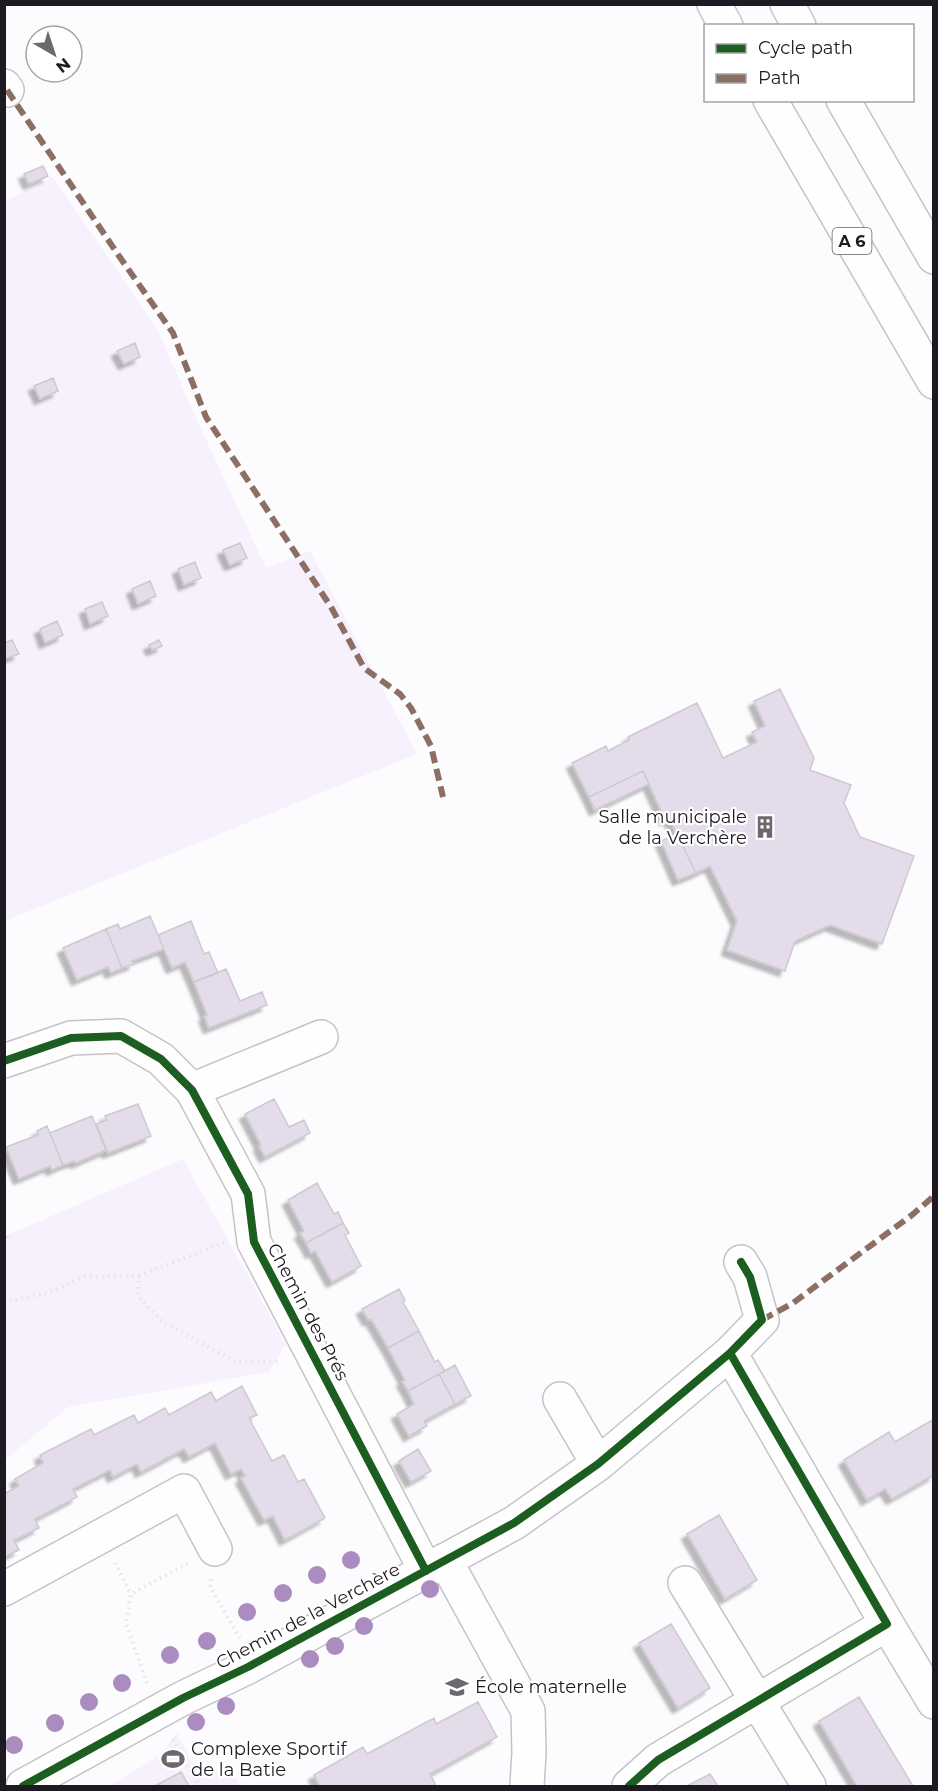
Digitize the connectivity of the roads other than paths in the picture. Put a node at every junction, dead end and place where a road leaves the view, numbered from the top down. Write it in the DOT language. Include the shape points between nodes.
graph roads {
  1 [pos="714,4"];
  2 [pos="787,4"];
  3 [pos="725,24"];
  4 [pos="798,24"];
  5 [pos="771,102"];
  6 [pos="844,102"];
  7 [pos="933,257"];
  8 [pos="933,382"];
  9 [pos="321,1036"];
  10 [pos="4,1060"];
  11 [pos="192,1090"];
  12 [pos="741,1262"];
  13 [pos="730,1353"];
  14 [pos="560,1399"];
  15 [pos="598,1464"];
  16 [pos="215,1549"];
  17 [pos="435,1565"];
  18 [pos="685,1583"];
  19 [pos="4,1589"];
  20 [pos="887,1624"];
  21 [pos="757,1702"];
  22 [pos="933,1702"];
  23 [pos="23,1786"];
  24 [pos="527,1786"];
  25 [pos="629,1786"];
  26 [pos="808,1786"];
  1 -- 3 [label="main road"];
  2 -- 4 [label="main road"];
  5 -- 8 [label="main road, A 6"];
  6 -- 7 [label="main road"];
  9 -- 11 [label="main road"];
  10 -- 11 [label="main road, Chemin des Prés" via="71,1038 121,1036 161,1059"];
  11 -- 17 [label="main road, Chemin des Prés" via="248,1194 254,1242"];
  12 -- 13 [label="main road, Chemin de la Verchère" via="750,1277 762,1320"];
  13 -- 15 [label="main road, Chemin de la Verchère"];
  13 -- 20 [label="main road"];
  14 -- 15 [label="main road"];
  15 -- 17 [label="main road, Chemin de la Verchère" via="514,1523"];
  16 -- 19 [label="main road" via="184,1491"];
  17 -- 23 [label="main road, Chemin de la Verchère"];
  17 -- 24 [label="main road, Chemin des Prés" via="528,1711"];
  18 -- 21 [label="main road"];
  20 -- 21 [label="main road"];
  20 -- 22 [label="main road"];
  21 -- 25 [label="main road" via="658,1760"];
  21 -- 26 [label="main road"];
}
